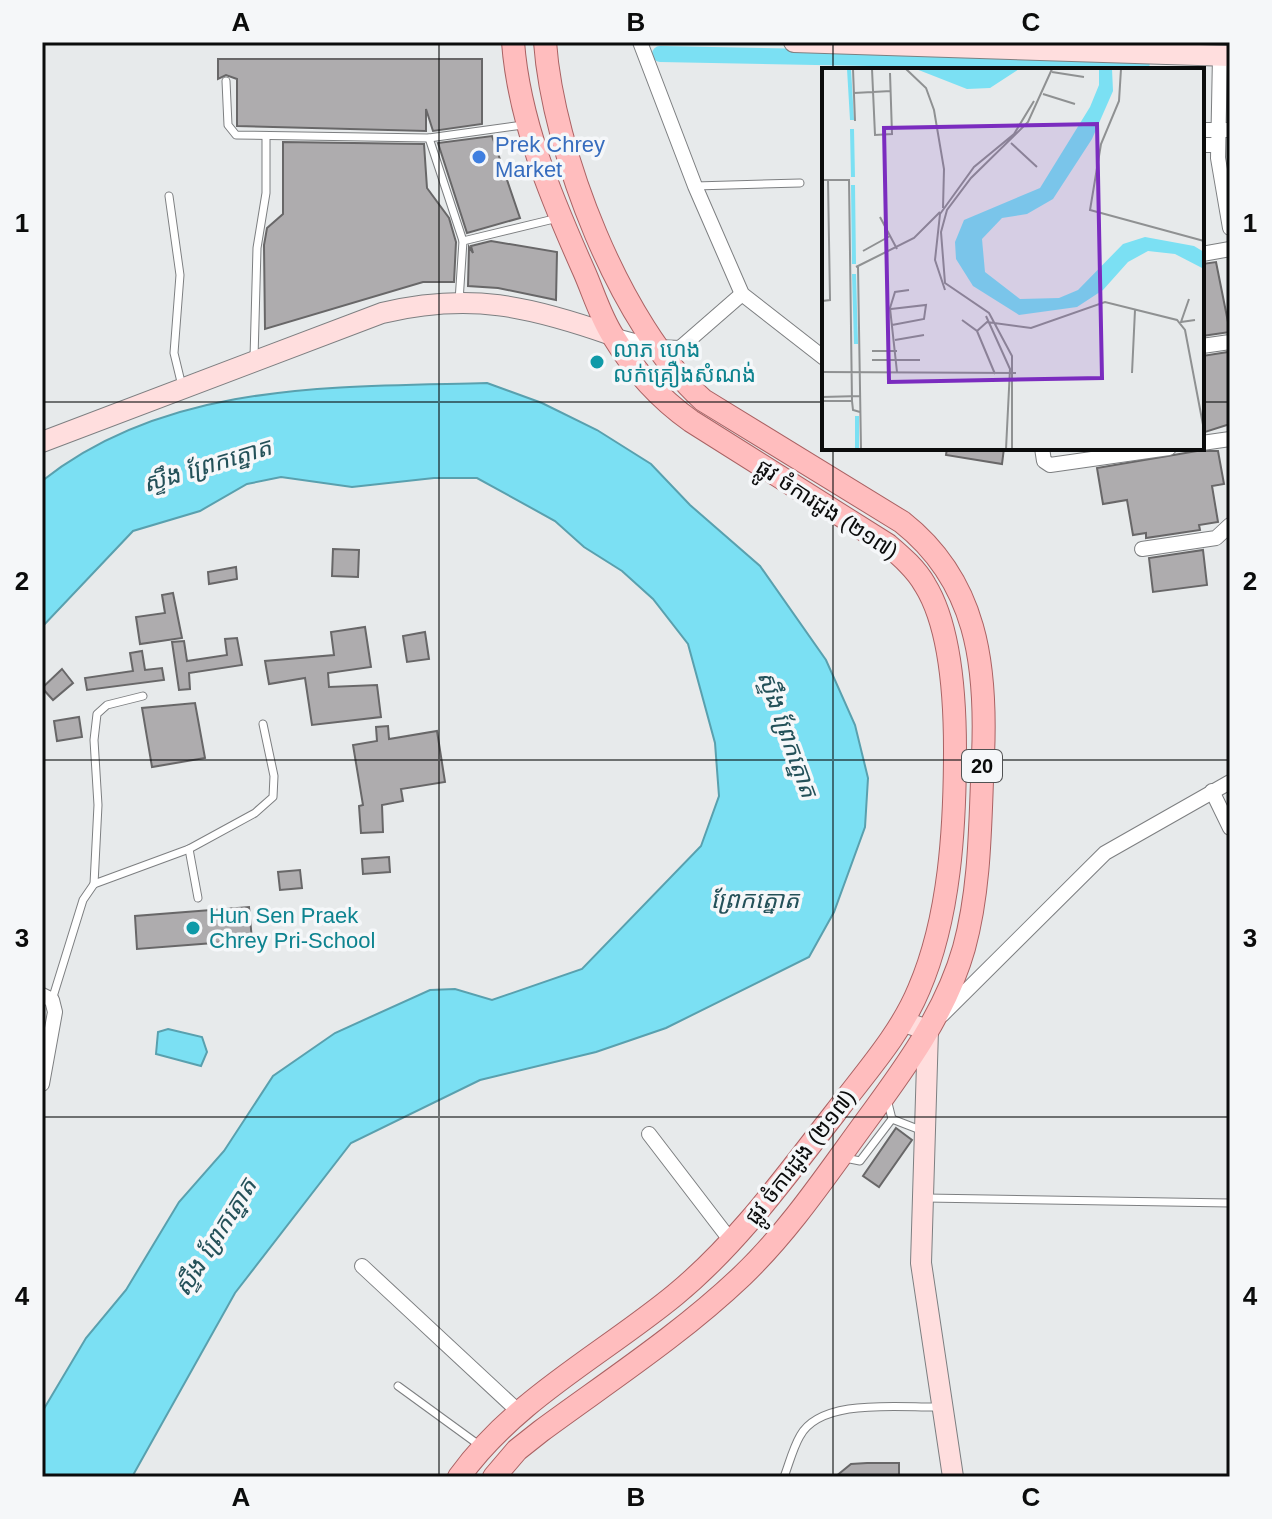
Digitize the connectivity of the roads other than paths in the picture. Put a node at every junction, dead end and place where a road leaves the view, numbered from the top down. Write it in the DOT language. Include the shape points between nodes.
graph roads {
  1 [pos="513,42"];
  2 [pos="545,42"];
  3 [pos="640,42"];
  4 [pos="794,42"];
  5 [pos="1225,56"];
  6 [pos="226,81"];
  7 [pos="529,124"];
  8 [pos="1222,135"];
  9 [pos="266,137"];
  10 [pos="429,138"];
  11 [pos="1204,144"];
  12 [pos="800,183"];
  13 [pos="1226,183"];
  14 [pos="695,186"];
  15 [pos="169,196"];
  16 [pos="560,217"];
  17 [pos="1230,228"];
  18 [pos="463,241"];
  19 [pos="1230,249"];
  20 [pos="1204,254"];
  21 [pos="742,294"];
  22 [pos="459,301"];
  23 [pos="612,335"];
  24 [pos="1230,342"];
  25 [pos="1204,346"];
  26 [pos="657,347"];
  27 [pos="822,356"];
  28 [pos="254,361"];
  29 [pos="183,388"];
  30 [pos="1230,439"];
  31 [pos="42,442"];
  32 [pos="1204,443"];
  33 [pos="1042,450"];
  34 [pos="1155,450"];
  35 [pos="1230,525"];
  36 [pos="1142,549"];
  37 [pos="143,696"];
  38 [pos="263,724"];
  39 [pos="1230,782"];
  40 [pos="955,784"];
  41 [pos="981,786"];
  42 [pos="1212,791"];
  43 [pos="1230,828"];
  44 [pos="189,849"];
  45 [pos="94,884"];
  46 [pos="198,898"];
  47 [pos="47,998"];
  48 [pos="904,1022"];
  49 [pos="928,1030"];
  50 [pos="42,1084"];
  51 [pos="886,1094"];
  52 [pos="892,1119"];
  53 [pos="925,1131"];
  54 [pos="649,1134"];
  55 [pos="839,1157"];
  56 [pos="923,1198"];
  57 [pos="1230,1203"];
  58 [pos="731,1241"];
  59 [pos="362,1266"];
  60 [pos="398,1386"];
  61 [pos="940,1407"];
  62 [pos="518,1411"];
  63 [pos="481,1446"];
  64 [pos="459,1477"];
  65 [pos="494,1477"];
  66 [pos="784,1477"];
  67 [pos="953,1477"];
  1 -- 7 [label="main road, ផ្លូវ ចំការដូង (២១៧) / 20"];
  2 -- 26 [label="main road, ផ្លូវ ចំការដូង (២១៧) / 20" via="580,192 614,274"];
  3 -- 14 [label="street"];
  4 -- 5 [label="street"];
  5 -- 8 [label="street"];
  6 -- 9 [label="lane" via="231,131"];
  7 -- 10 [label="lane"];
  7 -- 16 [label="main road, ផ្លូវ ចំការដូង (២១៧) / 20"];
  8 -- 11 [label="street"];
  8 -- 13 [label="street"];
  9 -- 10 [label="lane"];
  9 -- 28 [label="lane"];
  10 -- 18 [label="lane"];
  12 -- 14 [label="lane"];
  13 -- 17 [label="street"];
  14 -- 21 [label="street"];
  15 -- 29 [label="lane" via="180,275 174,353"];
  16 -- 18 [label="lane"];
  16 -- 23 [label="main road, ផ្លូវ ចំការដូង (២១៧) / 20"];
  18 -- 22 [label="lane"];
  19 -- 20 [label="street"];
  21 -- 26 [label="street" via="680,348"];
  21 -- 27 [label="street"];
  22 -- 23 [label="street" via="563,318"];
  22 -- 28 [label="street" via="382,313"];
  23 -- 26 [label="street"];
  23 -- 40 [label="main road, ផ្លូវ ចំការដូង (២១៧) / 20" via="665,403 888,545 927,586 952,679"];
  24 -- 25 [label="street"];
  26 -- 41 [label="main road, ផ្លូវ ចំការដូង (២១៧) / 20" via="703,400 902,522 951,572 971,620 982,678"];
  28 -- 29 [label="street"];
  29 -- 31 [label="street"];
  30 -- 32 [label="street"];
  33 -- 34 [label="street" via="1050,465"];
  35 -- 36 [label="street" via="1216,538"];
  37 -- 45 [label="lane" via="107,705 97,714"];
  38 -- 44 [label="lane" via="273,797 255,813"];
  39 -- 42 [label="street"];
  40 -- 41 [label="main road"];
  40 -- 48 [label="main road, ផ្លូវ ចំការដូង (២១៧) / 20" via="934,940"];
  41 -- 49 [label="main road, ផ្លូវ ចំការដូង (២១៧) / 20" via="975,893 964,950"];
  42 -- 43 [label="street"];
  42 -- 49 [label="street" via="1105,853"];
  44 -- 45 [label="lane"];
  44 -- 46 [label="lane"];
  45 -- 47 [label="lane" via="83,900"];
  47 -- 50 [label="street" via="55,1012"];
  48 -- 49 [label="street"];
  48 -- 58 [label="main road, ផ្លូវ ចំការដូង (២១៧) / 20" via="763,1207"];
  49 -- 51 [label="main road, ផ្លូវ ចំការដូង (២១៧) / 20"];
  49 -- 53 [label="street"];
  51 -- 52 [label="lane"];
  51 -- 55 [label="main road, ផ្លូវ ចំការដូង (២១៧) / 20"];
  52 -- 53 [label="lane"];
  52 -- 55 [label="lane" via="860,1161"];
  53 -- 56 [label="street"];
  54 -- 58 [label="street"];
  55 -- 65 [label="main road, ផ្លូវ ចំការដូង (២១៧) / 20" via="784,1231 743,1275 694,1319 529,1440"];
  56 -- 57 [label="lane"];
  56 -- 61 [label="street" via="921,1263"];
  58 -- 62 [label="main road, ផ្លូវ ចំការដូង (២១៧) / 20" via="676,1294"];
  59 -- 62 [label="street"];
  60 -- 63 [label="lane"];
  61 -- 66 [label="lane" via="856,1407 815,1418 800,1435"];
  61 -- 67 [label="street"];
  62 -- 63 [label="main road, ផ្លូវ ចំការដូង (២១៧) / 20"];
  63 -- 64 [label="main road, ផ្លូវ ចំការដូង (២១៧) / 20"];
}
